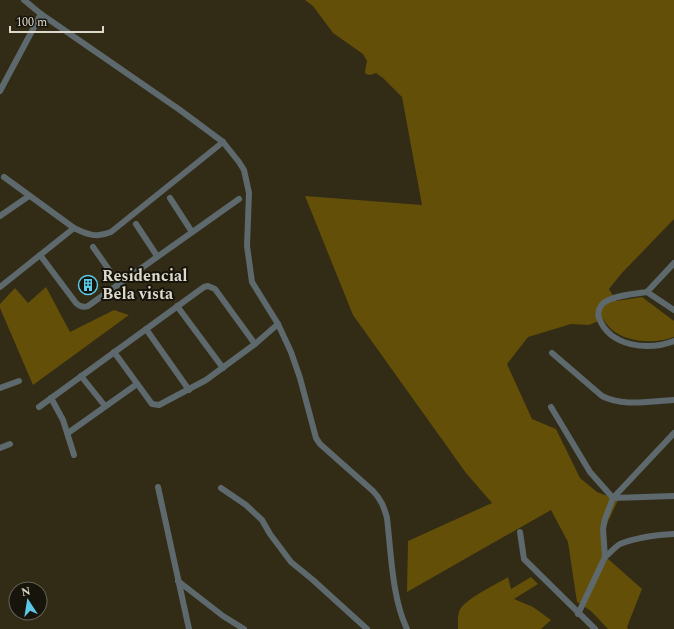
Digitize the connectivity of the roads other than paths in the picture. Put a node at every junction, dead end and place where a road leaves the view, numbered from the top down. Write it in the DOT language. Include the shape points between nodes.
graph roads {
  1 [pos="24,0"];
  2 [pos="41,14"];
  3 [pos="0,91"];
  4 [pos="222,142"];
  5 [pos="4,177"];
  6 [pos="29,196"];
  7 [pos="170,198"];
  8 [pos="239,199"];
  9 [pos="0,216"];
  10 [pos="136,224"];
  11 [pos="74,228"];
  12 [pos="192,232"];
  13 [pos="93,247"];
  14 [pos="40,254"];
  15 [pos="157,256"];
  16 [pos="674,263"];
  17 [pos="119,284"];
  18 [pos="0,286"];
  19 [pos="647,292"];
  20 [pos="177,306"];
  21 [pos="674,310"];
  22 [pos="278,324"];
  23 [pos="146,329"];
  24 [pos="674,341"];
  25 [pos="255,344"];
  26 [pos="114,352"];
  27 [pos="552,353"];
  28 [pos="223,368"];
  29 [pos="81,376"];
  30 [pos="19,381"];
  31 [pos="137,384"];
  32 [pos="0,388"];
  33 [pos="189,390"];
  34 [pos="51,398"];
  35 [pos="674,400"];
  36 [pos="105,406"];
  37 [pos="39,407"];
  38 [pos="551,407"];
  39 [pos="68,433"];
  40 [pos="674,433"];
  41 [pos="10,444"];
  42 [pos="0,448"];
  43 [pos="74,455"];
  44 [pos="158,487"];
  45 [pos="221,488"];
  46 [pos="674,496"];
  47 [pos="613,498"];
  48 [pos="520,532"];
  49 [pos="674,534"];
  50 [pos="605,557"];
  51 [pos="178,580"];
  52 [pos="578,614"];
  53 [pos="189,629"];
  54 [pos="244,629"];
  55 [pos="367,629"];
  56 [pos="407,629"];
  57 [pos="595,629"];
  1 -- 2 [label="street"];
  2 -- 3 [label="street"];
  2 -- 4 [label="street"];
  4 -- 11 [label="street" via="111,232 94,236"];
  4 -- 22 [label="street" via="244,170 249,193 247,246 252,282"];
  5 -- 6 [label="street"];
  6 -- 9 [label="street"];
  6 -- 11 [label="street"];
  7 -- 12 [label="street"];
  8 -- 12 [label="street"];
  10 -- 15 [label="street"];
  11 -- 14 [label="street"];
  12 -- 15 [label="street"];
  13 -- 17 [label="street"];
  14 -- 17 [label="street" via="78,306 88,306"];
  14 -- 18 [label="street"];
  15 -- 17 [label="street"];
  16 -- 19 [label="street"];
  19 -- 21 [label="street"];
  19 -- 24 [label="street" via="604,302 598,314 601,324 615,338 636,345"];
  20 -- 23 [label="street"];
  20 -- 25 [label="street" via="204,287 212,287"];
  20 -- 28 [label="street"];
  22 -- 25 [label="street"];
  22 -- 56 [label="street" via="296,364 316,438 374,491 385,508 398,601 401,617"];
  23 -- 26 [label="street"];
  23 -- 33 [label="street"];
  25 -- 28 [label="street"];
  26 -- 29 [label="street"];
  26 -- 31 [label="street"];
  27 -- 35 [label="street" via="608,399 627,402"];
  28 -- 33 [label="street"];
  29 -- 34 [label="street"];
  29 -- 36 [label="street"];
  30 -- 32 [label="street"];
  31 -- 33 [label="street" via="156,406"];
  31 -- 36 [label="street"];
  34 -- 37 [label="street"];
  34 -- 39 [label="street"];
  36 -- 39 [label="street"];
  38 -- 47 [label="street" via="590,472"];
  39 -- 43 [label="street"];
  40 -- 47 [label="street"];
  41 -- 42 [label="street"];
  44 -- 51 [label="street"];
  45 -- 55 [label="street" via="262,520 291,562"];
  46 -- 47 [label="street"];
  47 -- 50 [label="street" via="603,529"];
  48 -- 52 [label="street" via="524,559"];
  49 -- 50 [label="street" via="655,535 624,543"];
  50 -- 52 [label="street"];
  51 -- 53 [label="street"];
  51 -- 54 [label="street" via="223,616"];
  52 -- 57 [label="street"];
}
